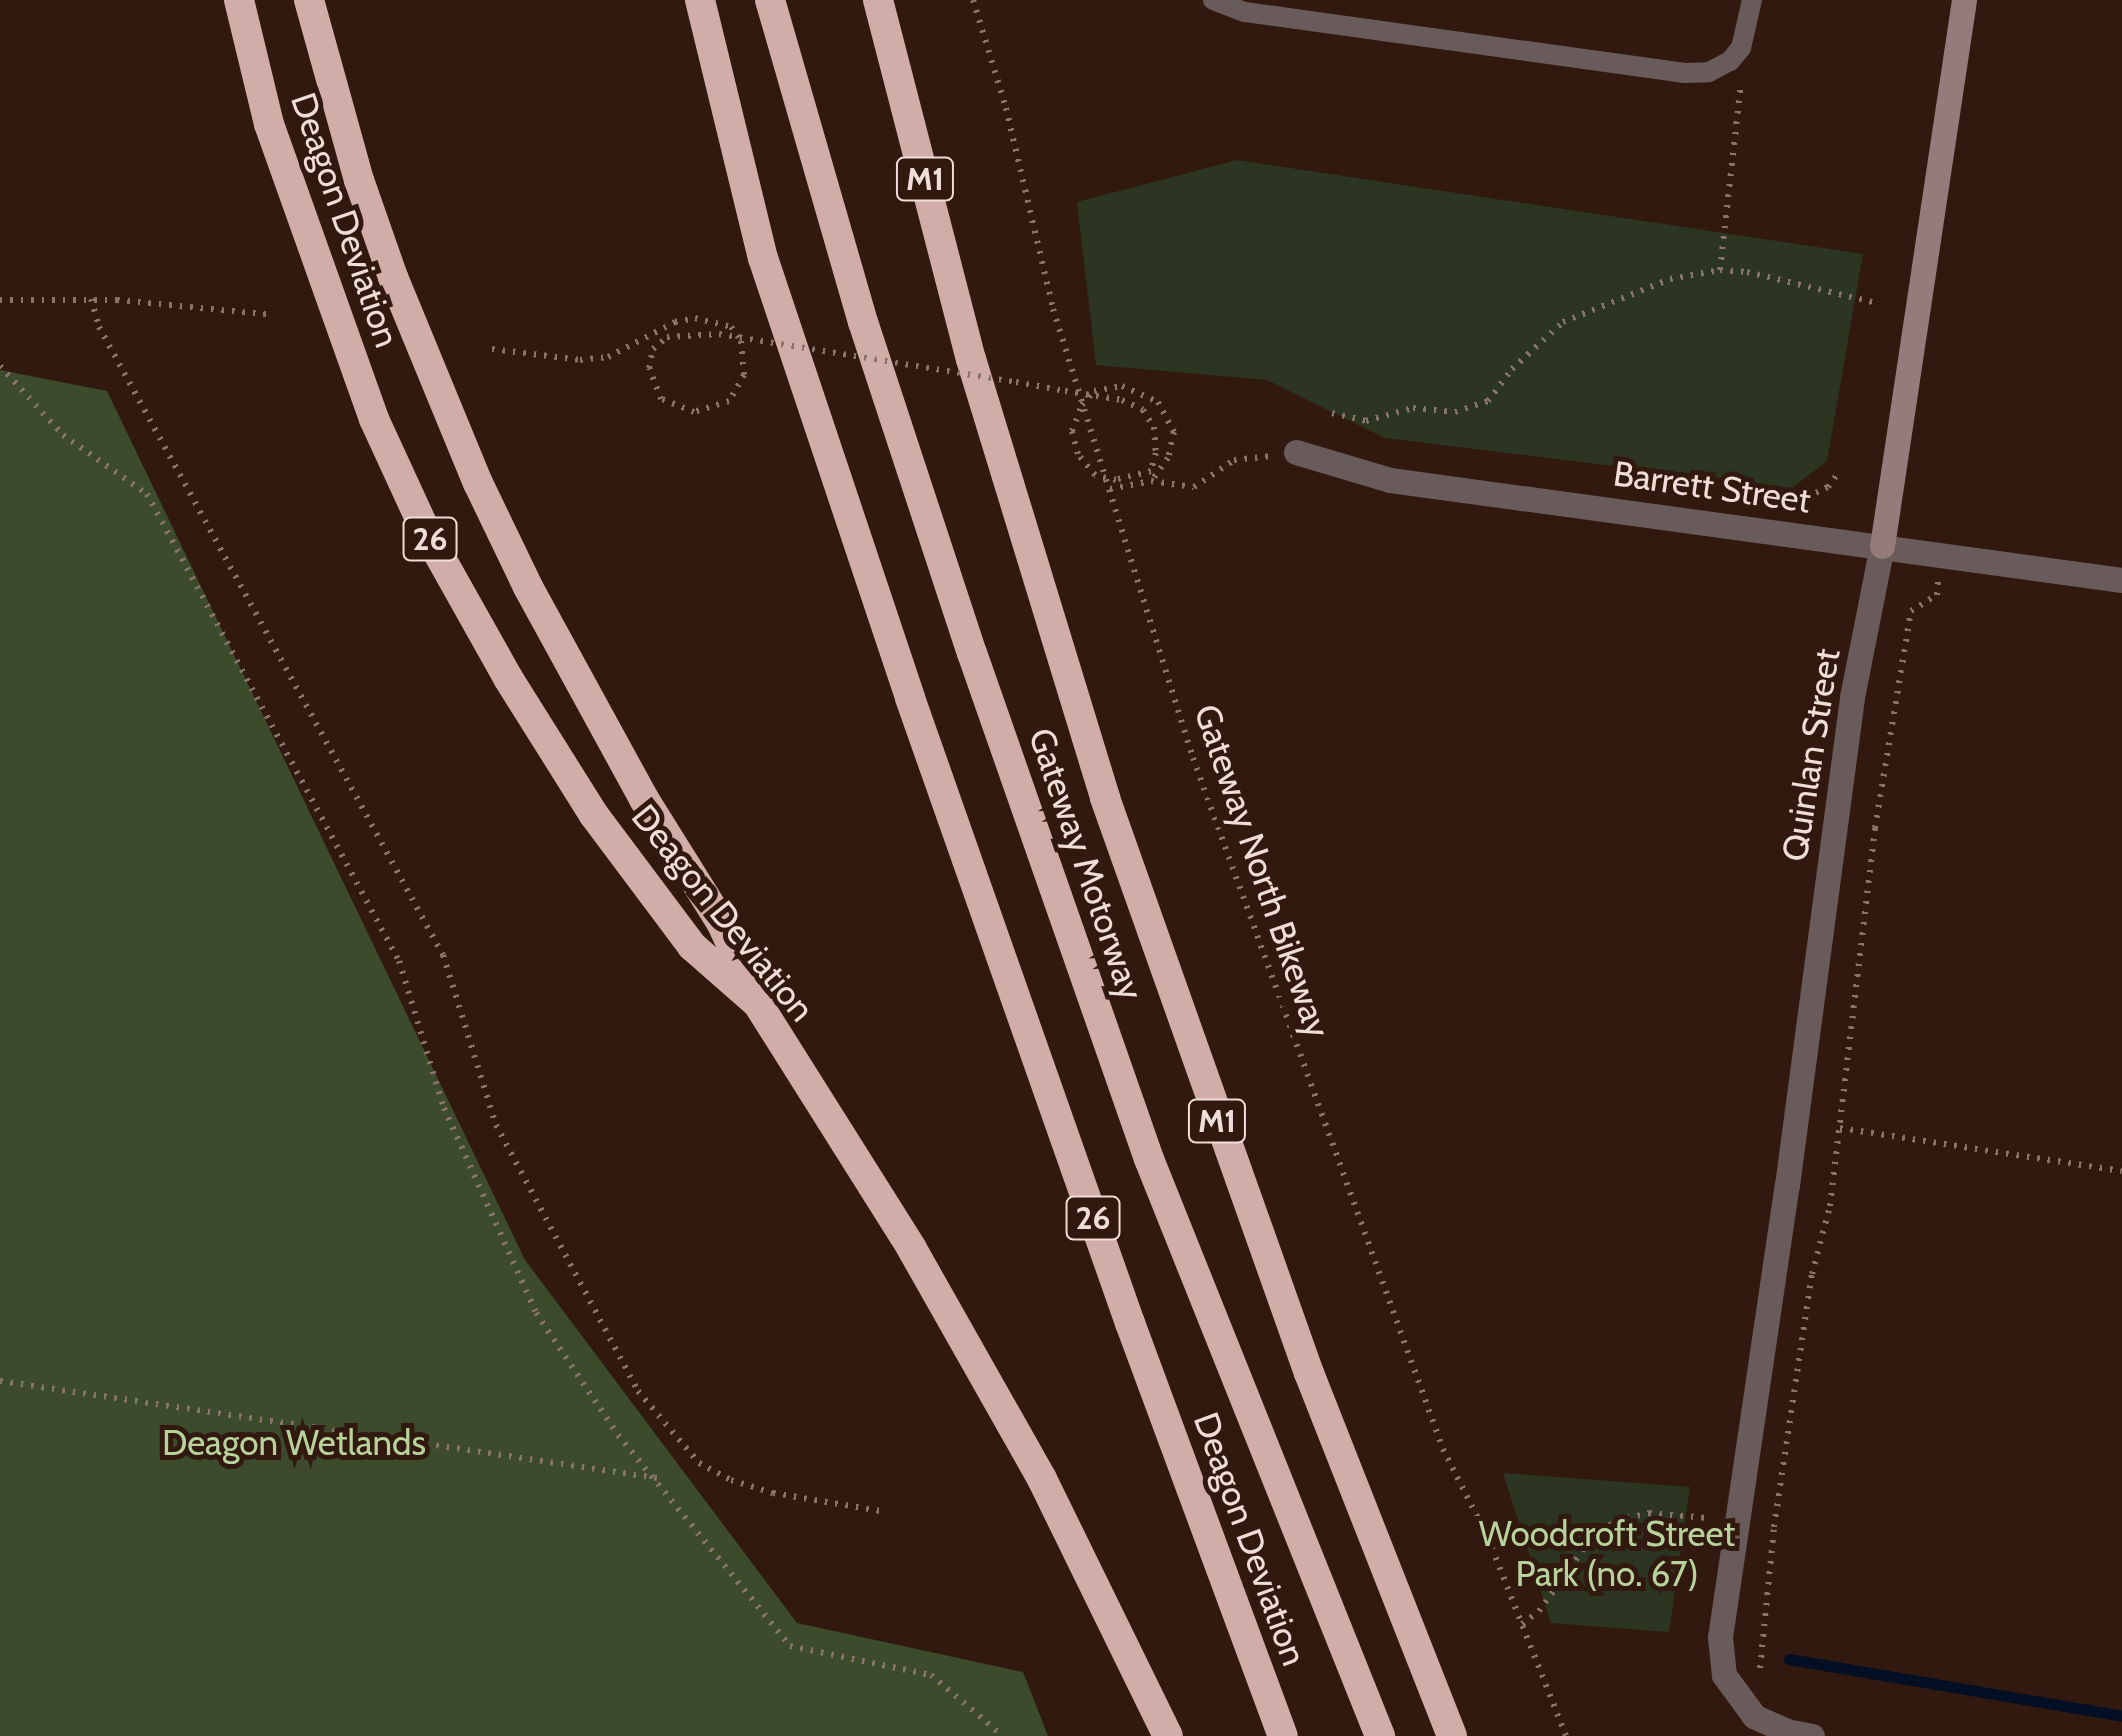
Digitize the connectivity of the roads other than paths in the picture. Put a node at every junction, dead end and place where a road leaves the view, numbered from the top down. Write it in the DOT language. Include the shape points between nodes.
graph roads {
  1 [pos="239,0"];
  2 [pos="309,0"];
  3 [pos="682,0"];
  4 [pos="700,0"];
  5 [pos="770,0"];
  6 [pos="878,0"];
  7 [pos="1212,0"];
  8 [pos="1752,0"];
  9 [pos="1964,0"];
  10 [pos="728,125"];
  11 [pos="1296,452"];
  12 [pos="1882,546"];
  13 [pos="2122,580"];
  14 [pos="758,1004"];
  15 [pos="1168,1736"];
  16 [pos="1283,1736"];
  17 [pos="1380,1736"];
  18 [pos="1452,1736"];
  19 [pos="1812,1736"];
  1 -- 14 [label="highway, Deagon Deviation / 26" via="269,124 374,420 425,530 594,815 692,946"];
  2 -- 14 [label="highway" via="387,261 478,483 644,799 721,922"];
  3 -- 10 [label="highway"];
  4 -- 10 [label="highway, Deagon Deviation / 26"];
  5 -- 17 [label="highway, Gateway Motorway / M1" via="863,322 1149,1158"];
  6 -- 18 [label="highway, Gateway Motorway / M1" via="971,359 1104,798 1310,1373"];
  7 -- 8 [label="lane" via="1245,12 1685,74 1730,61 1741,48"];
  9 -- 12 [label="street, Quinlan Street"];
  10 -- 16 [label="highway, Deagon Deviation / 26" via="763,258 910,698"];
  11 -- 12 [label="street, Barrett Street" via="1390,480"];
  12 -- 13 [label="street, Barrett Street"];
  12 -- 19 [label="street, Quinlan Street" via="1852,697 1720,1637 1724,1675 1754,1716"];
  14 -- 15 [label="highway, Deagon Deviation / 26" via="912,1248 1042,1479"];
}
